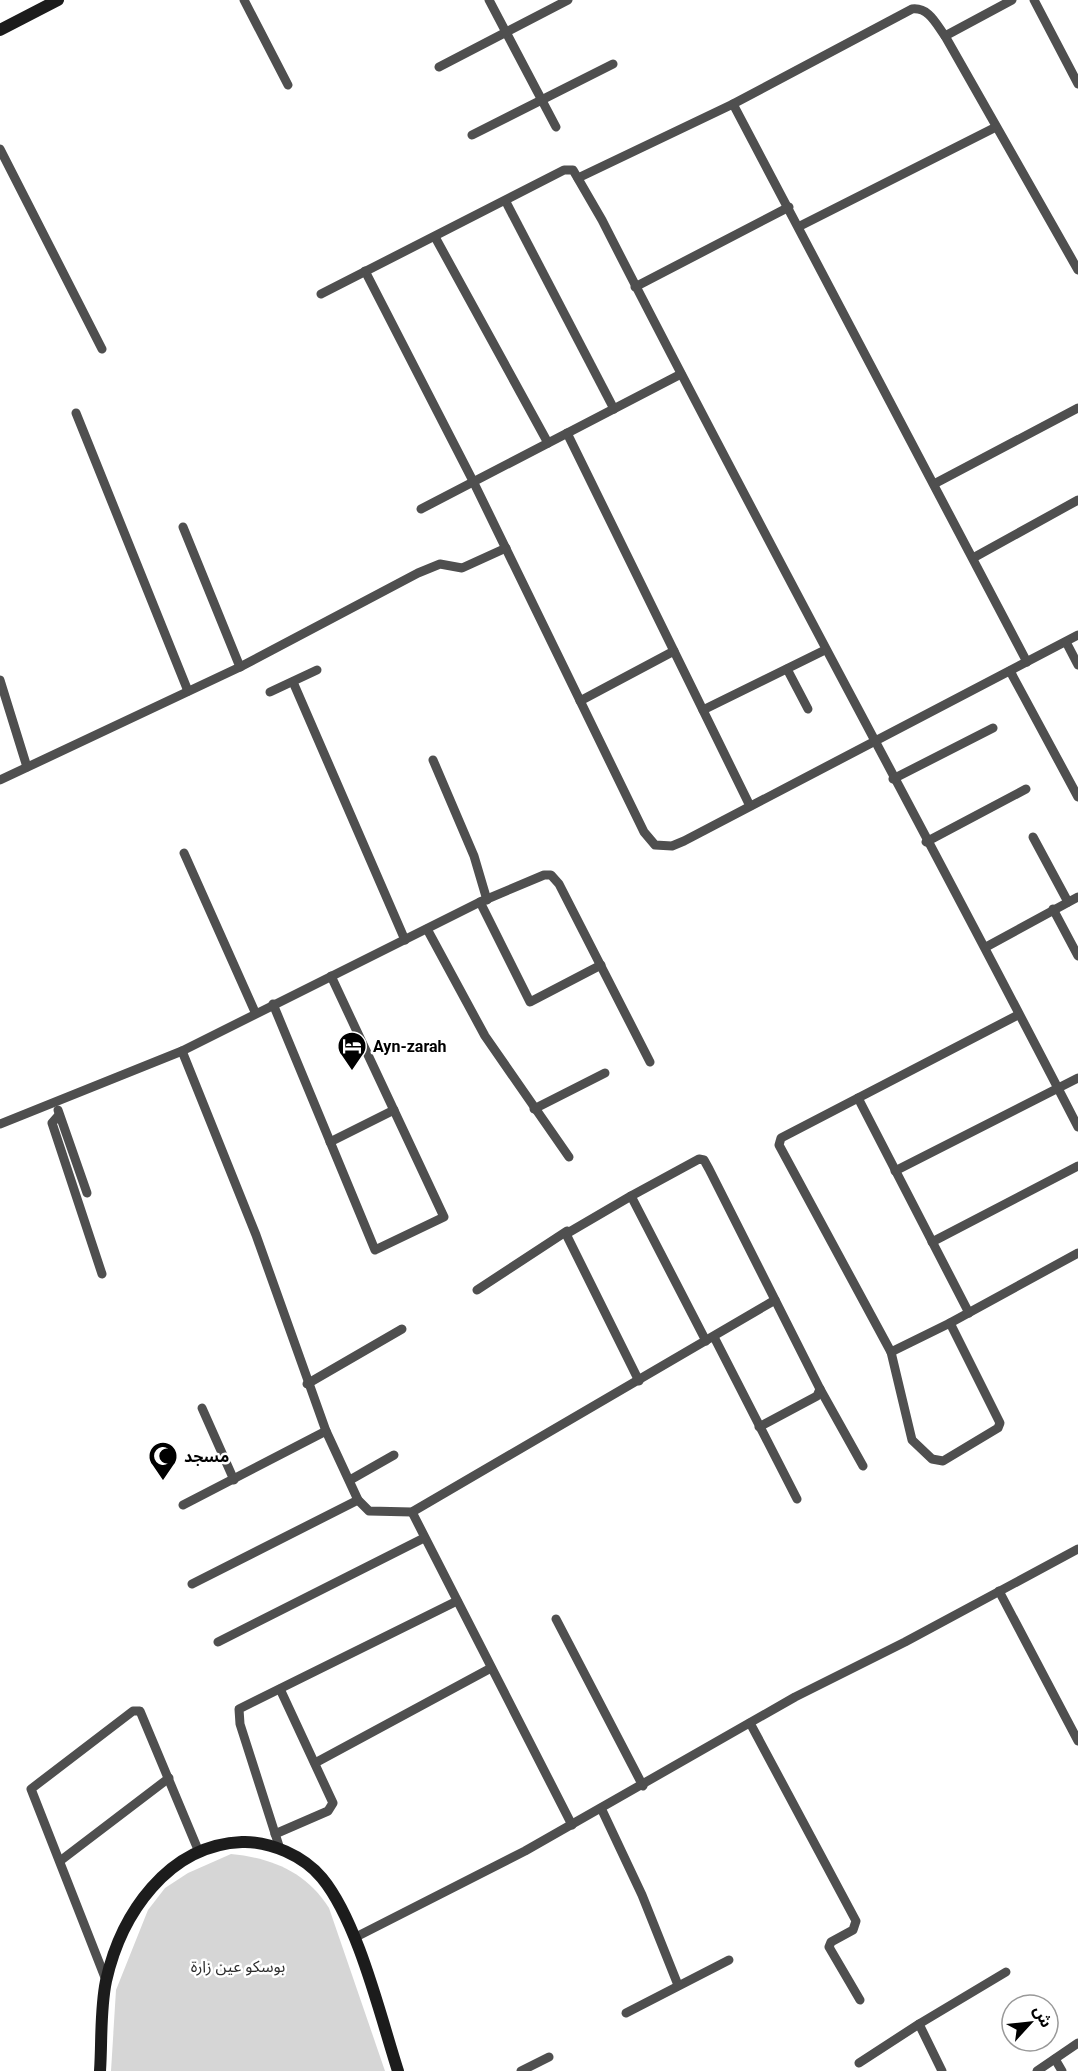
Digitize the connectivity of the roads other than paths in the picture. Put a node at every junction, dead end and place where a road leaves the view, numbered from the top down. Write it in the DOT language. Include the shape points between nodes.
graph roads {
  1 [pos="58,0"];
  2 [pos="244,0"];
  3 [pos="489,0"];
  4 [pos="568,0"];
  5 [pos="1012,0"];
  6 [pos="1034,0"];
  7 [pos="0,30"];
  8 [pos="507,33"];
  9 [pos="945,36"];
  10 [pos="613,64"];
  11 [pos="439,67"];
  12 [pos="1078,84"];
  13 [pos="288,86"];
  14 [pos="542,100"];
  15 [pos="733,104"];
  16 [pos="556,127"];
  17 [pos="996,127"];
  18 [pos="472,135"];
  19 [pos="0,149"];
  20 [pos="578,178"];
  21 [pos="506,202"];
  22 [pos="789,207"];
  23 [pos="800,226"];
  24 [pos="435,237"];
  25 [pos="1078,270"];
  26 [pos="366,271"];
  27 [pos="636,287"];
  28 [pos="321,294"];
  29 [pos="102,349"];
  30 [pos="681,375"];
  31 [pos="1078,408"];
  32 [pos="614,409"];
  33 [pos="76,413"];
  34 [pos="567,433"];
  35 [pos="548,443"];
  36 [pos="473,481"];
  37 [pos="934,484"];
  38 [pos="1078,500"];
  39 [pos="421,508"];
  40 [pos="183,527"];
  41 [pos="506,548"];
  42 [pos="973,558"];
  43 [pos="1078,635"];
  44 [pos="1066,642"];
  45 [pos="825,650"];
  46 [pos="674,651"];
  47 [pos="1027,662"];
  48 [pos="1078,665"];
  49 [pos="240,667"];
  50 [pos="787,669"];
  51 [pos="317,670"];
  52 [pos="1010,671"];
  53 [pos="0,680"];
  54 [pos="293,682"];
  55 [pos="188,691"];
  56 [pos="270,692"];
  57 [pos="580,701"];
  58 [pos="808,709"];
  59 [pos="703,710"];
  60 [pos="993,728"];
  61 [pos="873,742"];
  62 [pos="434,760"];
  63 [pos="27,768"];
  64 [pos="893,779"];
  65 [pos="0,780"];
  66 [pos="1026,789"];
  67 [pos="1078,797"];
  68 [pos="750,806"];
  69 [pos="1033,837"];
  70 [pos="926,842"];
  71 [pos="184,853"];
  72 [pos="1078,897"];
  73 [pos="483,901"];
  74 [pos="1068,902"];
  75 [pos="1053,909"];
  76 [pos="427,929"];
  77 [pos="405,940"];
  78 [pos="986,947"];
  79 [pos="1078,956"];
  80 [pos="601,965"];
  81 [pos="331,976"];
  82 [pos="273,1004"];
  83 [pos="255,1012"];
  84 [pos="1018,1015"];
  85 [pos="182,1051"];
  86 [pos="650,1062"];
  87 [pos="605,1073"];
  88 [pos="1078,1078"];
  89 [pos="1058,1087"];
  90 [pos="858,1098"];
  91 [pos="55,1102"];
  92 [pos="534,1109"];
  93 [pos="394,1110"];
  94 [pos="60,1114"];
  95 [pos="0,1124"];
  96 [pos="1078,1127"];
  97 [pos="330,1142"];
  98 [pos="569,1157"];
  99 [pos="1078,1166"];
  100 [pos="895,1171"];
  101 [pos="87,1193"];
  102 [pos="631,1196"];
  103 [pos="567,1232"];
  104 [pos="932,1242"];
  105 [pos="1078,1253"];
  106 [pos="102,1274"];
  107 [pos="477,1290"];
  108 [pos="775,1300"];
  109 [pos="969,1313"];
  110 [pos="950,1323"];
  111 [pos="402,1329"];
  112 [pos="710,1339"];
  113 [pos="891,1353"];
  114 [pos="639,1381"];
  115 [pos="307,1384"];
  116 [pos="820,1389"];
  117 [pos="202,1408"];
  118 [pos="759,1427"];
  119 [pos="326,1431"];
  120 [pos="394,1455"];
  121 [pos="863,1466"];
  122 [pos="234,1480"];
  123 [pos="350,1480"];
  124 [pos="797,1499"];
  125 [pos="358,1500"];
  126 [pos="183,1505"];
  127 [pos="412,1512"];
  128 [pos="424,1538"];
  129 [pos="1078,1549"];
  130 [pos="192,1584"];
  131 [pos="999,1591"];
  132 [pos="457,1601"];
  133 [pos="556,1619"];
  134 [pos="218,1642"];
  135 [pos="491,1668"];
  136 [pos="280,1689"];
  137 [pos="750,1723"];
  138 [pos="1078,1741"];
  139 [pos="315,1763"];
  140 [pos="169,1778"];
  141 [pos="643,1785"];
  142 [pos="602,1808"];
  143 [pos="572,1825"];
  144 [pos="275,1834"];
  145 [pos="280,1850"];
  146 [pos="199,1852"];
  147 [pos="60,1861"];
  148 [pos="354,1938"];
  149 [pos="729,1960"];
  150 [pos="1006,1972"];
  151 [pos="106,1980"];
  152 [pos="678,1985"];
  153 [pos="860,2000"];
  154 [pos="626,2013"];
  155 [pos="919,2024"];
  156 [pos="1078,2043"];
  157 [pos="549,2057"];
  158 [pos="1055,2058"];
  159 [pos="859,2063"];
  160 [pos="100,2071"];
  161 [pos="398,2071"];
  162 [pos="520,2071"];
  163 [pos="942,2071"];
  164 [pos="1037,2071"];
  165 [pos="1062,2071"];
  1 -- 7 [label="main road"];
  2 -- 13 [label="street"];
  3 -- 8 [label="street"];
  4 -- 8 [label="street"];
  5 -- 9 [label="street"];
  6 -- 12 [label="street"];
  8 -- 11 [label="street"];
  8 -- 14 [label="street"];
  9 -- 15 [label="street" via="929,14 912,9"];
  9 -- 17 [label="street"];
  10 -- 14 [label="street"];
  14 -- 16 [label="street"];
  14 -- 18 [label="street"];
  15 -- 20 [label="street"];
  15 -- 22 [label="street"];
  17 -- 23 [label="street"];
  17 -- 25 [label="street"];
  19 -- 29 [label="street"];
  20 -- 21 [label="street" via="573,170 564,170"];
  20 -- 27 [label="street"];
  21 -- 24 [label="street"];
  21 -- 32 [label="street"];
  22 -- 23 [label="street"];
  22 -- 27 [label="street"];
  23 -- 37 [label="street"];
  24 -- 26 [label="street"];
  24 -- 35 [label="street"];
  26 -- 28 [label="street"];
  26 -- 36 [label="street"];
  27 -- 30 [label="street"];
  30 -- 32 [label="street"];
  30 -- 45 [label="street"];
  31 -- 37 [label="street"];
  32 -- 34 [label="street"];
  33 -- 55 [label="street"];
  34 -- 35 [label="street"];
  34 -- 46 [label="street"];
  35 -- 36 [label="street"];
  36 -- 39 [label="street"];
  36 -- 41 [label="street"];
  37 -- 42 [label="street"];
  38 -- 42 [label="street"];
  40 -- 49 [label="street"];
  41 -- 49 [label="street" via="462,568 443,563 426,569"];
  41 -- 57 [label="street"];
  42 -- 47 [label="street"];
  43 -- 44 [label="street"];
  44 -- 47 [label="street"];
  44 -- 48 [label="street"];
  45 -- 50 [label="street"];
  45 -- 61 [label="street"];
  46 -- 57 [label="street"];
  46 -- 59 [label="street"];
  47 -- 52 [label="street"];
  49 -- 55 [label="street"];
  50 -- 58 [label="street"];
  50 -- 59 [label="street"];
  51 -- 54 [label="street"];
  52 -- 61 [label="street"];
  52 -- 67 [label="street"];
  53 -- 63 [label="street"];
  54 -- 56 [label="street"];
  54 -- 77 [label="street"];
  55 -- 63 [label="street"];
  57 -- 68 [label="street" via="644,832 655,845 672,846"];
  59 -- 68 [label="street"];
  60 -- 64 [label="street"];
  61 -- 64 [label="street"];
  61 -- 68 [label="street"];
  62 -- 73 [label="street" via="474,856"];
  63 -- 65 [label="street"];
  64 -- 70 [label="street"];
  66 -- 70 [label="street"];
  69 -- 74 [label="street"];
  70 -- 78 [label="street"];
  71 -- 83 [label="street"];
  72 -- 74 [label="street"];
  73 -- 76 [label="street"];
  73 -- 80 [label="street" via="551,874"];
  73 -- 80 [label="street" via="530,1002"];
  74 -- 75 [label="street"];
  75 -- 78 [label="street"];
  75 -- 79 [label="street"];
  76 -- 77 [label="street"];
  76 -- 92 [label="street" via="485,1036"];
  77 -- 81 [label="street"];
  78 -- 84 [label="street"];
  80 -- 86 [label="street"];
  81 -- 82 [label="street"];
  81 -- 93 [label="street"];
  82 -- 83 [label="street"];
  82 -- 97 [label="street"];
  83 -- 85 [label="street"];
  84 -- 89 [label="street"];
  84 -- 90 [label="street"];
  85 -- 91 [label="street"];
  85 -- 115 [label="street" via="260,1245"];
  87 -- 92 [label="street"];
  88 -- 89 [label="street"];
  89 -- 96 [label="street"];
  89 -- 100 [label="street"];
  90 -- 100 [label="street"];
  90 -- 113 [label="street" via="781,1138 778,1145"];
  91 -- 94 [label="street"];
  91 -- 95 [label="street"];
  92 -- 98 [label="street"];
  93 -- 97 [label="street"];
  93 -- 97 [label="street" via="444,1217 375,1250"];
  94 -- 101 [label="street"];
  94 -- 106 [label="street" via="52,1123"];
  99 -- 104 [label="street"];
  100 -- 104 [label="street"];
  102 -- 103 [label="street"];
  102 -- 108 [label="street" via="694,1159 704,1160"];
  102 -- 112 [label="street"];
  103 -- 107 [label="street"];
  103 -- 114 [label="street"];
  104 -- 109 [label="street"];
  105 -- 109 [label="street"];
  108 -- 112 [label="street"];
  108 -- 116 [label="street"];
  109 -- 110 [label="street"];
  110 -- 113 [label="street"];
  110 -- 113 [label="street" via="1000,1423 998,1428 943,1461 932,1459 912,1440"];
  111 -- 115 [label="street"];
  112 -- 114 [label="street"];
  112 -- 118 [label="street"];
  114 -- 127 [label="street"];
  115 -- 119 [label="street"];
  116 -- 118 [label="street" via="820,1394"];
  116 -- 121 [label="street"];
  117 -- 122 [label="street"];
  118 -- 124 [label="street"];
  119 -- 122 [label="street"];
  119 -- 123 [label="street"];
  120 -- 123 [label="street"];
  122 -- 126 [label="street"];
  123 -- 125 [label="street"];
  125 -- 127 [label="street" via="369,1511"];
  125 -- 130 [label="street"];
  127 -- 128 [label="street"];
  128 -- 132 [label="street"];
  128 -- 134 [label="street"];
  129 -- 131 [label="street"];
  131 -- 137 [label="street"];
  131 -- 138 [label="street"];
  132 -- 135 [label="street"];
  132 -- 136 [label="street"];
  133 -- 141 [label="street"];
  135 -- 139 [label="street"];
  135 -- 143 [label="street"];
  136 -- 139 [label="street"];
  136 -- 144 [label="street" via="243,1705 238,1716"];
  137 -- 141 [label="street"];
  137 -- 153 [label="street" via="856,1921 854,1930 831,1942 829,1947"];
  139 -- 144 [label="street" via="333,1807"];
  140 -- 146 [label="street"];
  140 -- 147 [label="street"];
  140 -- 147 [label="street" via="140,1711 133,1711 31,1789"];
  141 -- 142 [label="street"];
  142 -- 143 [label="street"];
  142 -- 152 [label="street"];
  143 -- 148 [label="street"];
  144 -- 145 [label="street"];
  145 -- 146 [label="main road" via="250,1842 222,1844"];
  145 -- 148 [label="main road" via="305,1862 321,1876 344,1912"];
  146 -- 151 [label="main road" via="171,1867 145,1895 126,1928"];
  147 -- 151 [label="street"];
  148 -- 161 [label="main road"];
  149 -- 152 [label="street"];
  150 -- 155 [label="street"];
  151 -- 160 [label="main road"];
  152 -- 154 [label="street"];
  155 -- 159 [label="street"];
  155 -- 163 [label="street"];
  156 -- 158 [label="street"];
  157 -- 162 [label="street"];
  158 -- 164 [label="street"];
  158 -- 165 [label="street"];
}
